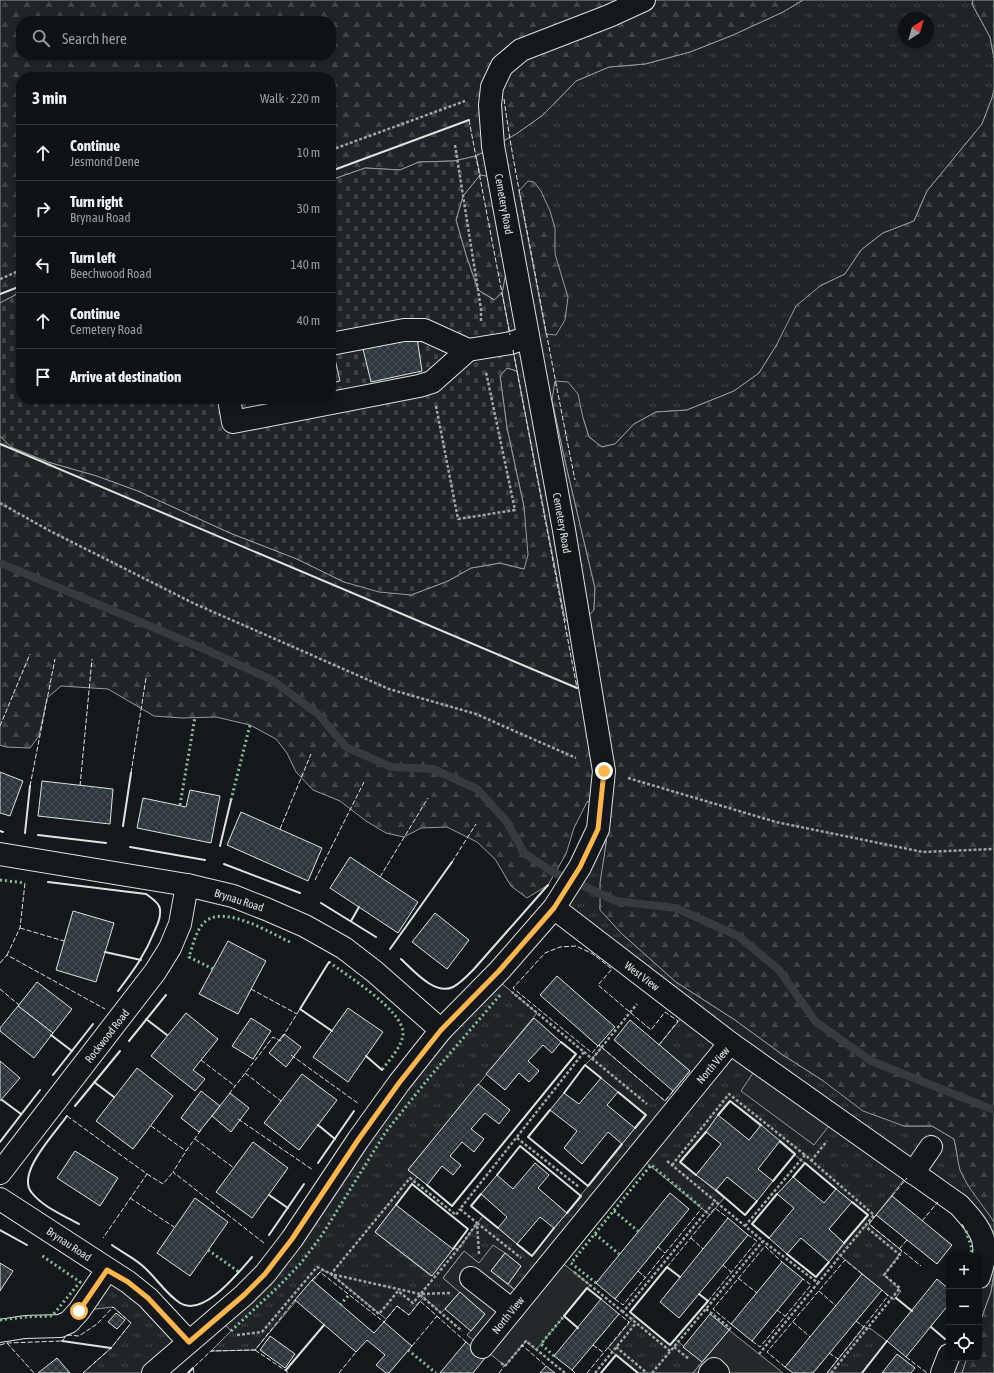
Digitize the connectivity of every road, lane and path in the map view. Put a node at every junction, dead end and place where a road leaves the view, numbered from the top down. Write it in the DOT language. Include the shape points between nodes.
graph roads {
  1 [pos="644,0"];
  2 [pos="492,87"];
  3 [pos="336,148"];
  4 [pos="16,272"];
  5 [pos="0,279"];
  6 [pos="528,337"];
  7 [pos="336,343"];
  8 [pos="468,350"];
  9 [pos="336,402"];
  10 [pos="230,404"];
  11 [pos="326,404"];
  12 [pos="0,503"];
  13 [pos="604,771"];
  14 [pos="994,849"];
  15 [pos="0,854"];
  16 [pos="187,885"];
  17 [pos="554,908"];
  18 [pos="494,977"];
  19 [pos="653,984"];
  20 [pos="441,1030"];
  21 [pos="730,1043"];
  22 [pos="584,1052"];
  23 [pos="592,1059"];
  24 [pos="652,1108"];
  25 [pos="517,1138"];
  26 [pos="647,1145"];
  27 [pos="931,1147"];
  28 [pos="805,1154"];
  29 [pos="672,1165"];
  30 [pos="0,1173"];
  31 [pos="913,1173"];
  32 [pos="0,1198"];
  33 [pos="715,1201"];
  34 [pos="599,1203"];
  35 [pos="460,1209"];
  36 [pos="745,1226"];
  37 [pos="866,1226"];
  38 [pos="763,1241"];
  39 [pos="479,1255"];
  40 [pos="555,1257"];
  41 [pos="982,1269"];
  42 [pos="107,1270"];
  43 [pos="331,1274"];
  44 [pos="471,1278"];
  45 [pos="818,1284"];
  46 [pos="453,1292"];
  47 [pos="420,1294"];
  48 [pos="706,1309"];
  49 [pos="512,1310"];
  50 [pos="623,1312"];
  51 [pos="636,1323"];
  52 [pos="729,1330"];
  53 [pos="0,1331"];
  54 [pos="233,1336"];
  55 [pos="189,1342"];
  56 [pos="482,1347"];
  57 [pos="616,1347"];
  58 [pos="674,1347"];
  59 [pos="670,1351"];
  60 [pos="759,1354"];
  61 [pos="947,1361"];
  62 [pos="692,1362"];
  63 [pos="153,1373"];
  64 [pos="565,1373"];
  65 [pos="594,1373"];
  66 [pos="647,1373"];
  67 [pos="652,1373"];
  68 [pos="710,1373"];
  69 [pos="718,1373"];
  70 [pos="831,1373"];
  71 [pos="942,1373"];
  1 -- 2 [label="street" via="610,16 521,50 502,66"];
  2 -- 3 [label="path" via="463,102"];
  2 -- 6 [label="street, Cemetery Road" via="490,105 493,146"];
  4 -- 5 [label="path"];
  6 -- 8 [label="street"];
  6 -- 13 [label="street, Cemetery Road" via="564,530"];
  7 -- 8 [label="street" via="404,330 424,330"];
  8 -- 9 [label="street" via="432,382"];
  10 -- 11 [label="street" via="233,422"];
  12 -- 13 [label="path" via="50,531 193,602 389,689 476,714"];
  13 -- 14 [label="path" via="776,822 923,852"];
  13 -- 17 [label="street, Cemetery Road" via="598,829 580,867"];
  15 -- 16 [label="street, Brynau Road"];
  16 -- 20 [label="street, Brynau Road" via="232,896 305,926 344,948"];
  16 -- 30 [label="street, Rockwood Road" via="180,924 156,972"];
  17 -- 18 [label="street, Cemetery Road"];
  17 -- 19 [label="street, West View"];
  18 -- 20 [label="street, Cemetery Road"];
  18 -- 22 [label="path"];
  19 -- 21 [label="street, West View"];
  19 -- 23 [label="path"];
  20 -- 55 [label="street, Cemetery Road" via="399,1083 292,1239 265,1274"];
  21 -- 26 [label="street, North View"];
  21 -- 31 [label="street, North View"];
  22 -- 23 [label="path"];
  22 -- 25 [label="path"];
  23 -- 24 [label="path"];
  25 -- 34 [label="path"];
  25 -- 35 [label="path"];
  26 -- 29 [label="path"];
  26 -- 34 [label="street, North View"];
  27 -- 31 [label="street"];
  28 -- 29 [label="path" via="729,1094"];
  28 -- 36 [label="path"];
  28 -- 37 [label="path" via="874,1214"];
  29 -- 33 [label="path"];
  31 -- 41 [label="street, North View" via="959,1205 976,1224 985,1243"];
  32 -- 42 [label="street, Brynau Road"];
  33 -- 36 [label="path"];
  33 -- 50 [label="path"];
  34 -- 40 [label="street, North View"];
  35 -- 39 [label="path" via="478,1223"];
  35 -- 43 [label="path" via="456,1214 410,1178"];
  36 -- 38 [label="path"];
  37 -- 45 [label="path"];
  37 -- 70 [label="path" via="900,1255 884,1275 900,1288"];
  38 -- 45 [label="path"];
  38 -- 48 [label="path"];
  40 -- 49 [label="street, North View"];
  40 -- 50 [label="path"];
  42 -- 53 [label="street" via="69,1322 60,1326"];
  42 -- 55 [label="street, Brynau Road" via="148,1298"];
  43 -- 47 [label="path"];
  43 -- 47 [label="path" via="379,1314 398,1291 412,1303"];
  43 -- 54 [label="path" via="317,1267 262,1332"];
  44 -- 49 [label="street"];
  45 -- 60 [label="path"];
  46 -- 47 [label="path"];
  47 -- 56 [label="path"];
  48 -- 52 [label="path" via="730,1328"];
  48 -- 58 [label="path"];
  49 -- 56 [label="street, North View"];
  50 -- 51 [label="path"];
  51 -- 57 [label="path"];
  51 -- 59 [label="path"];
  55 -- 63 [label="street"];
  56 -- 64 [label="path" via="505,1366 526,1341"];
  57 -- 65 [label="path"];
  57 -- 66 [label="path"];
  58 -- 59 [label="path"];
  58 -- 62 [label="path"];
  59 -- 67 [label="path"];
  61 -- 71 [label="street"];
  68 -- 69 [label="street" via="714,1369"];
}
